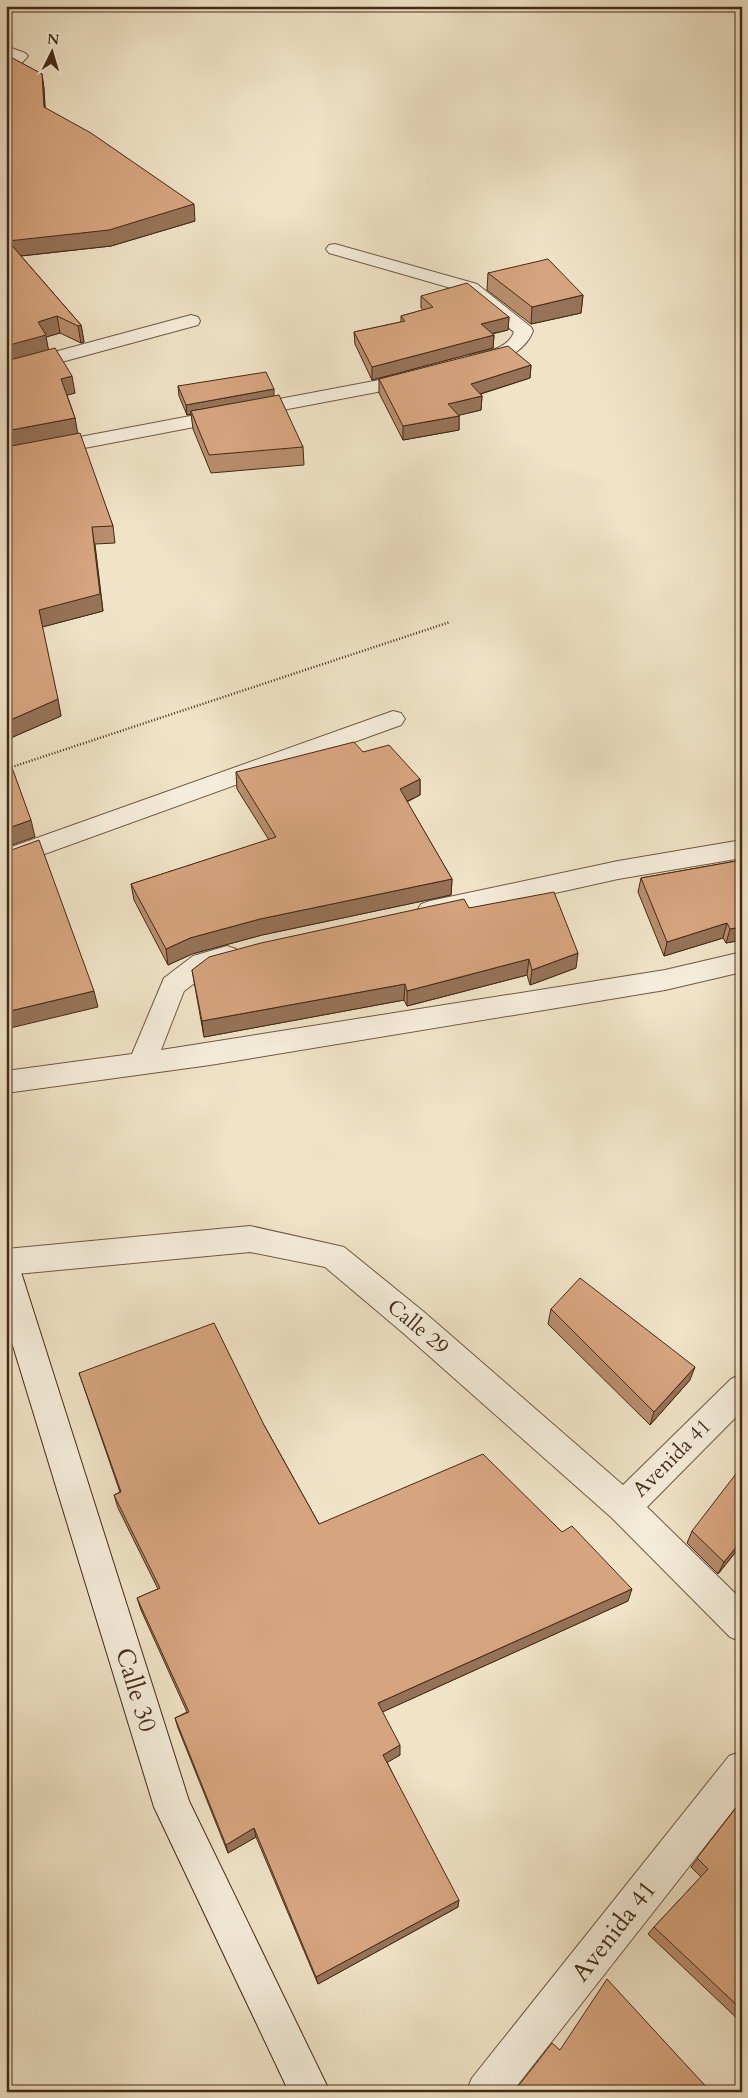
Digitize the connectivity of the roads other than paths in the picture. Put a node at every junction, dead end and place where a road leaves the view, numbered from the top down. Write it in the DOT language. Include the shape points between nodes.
graph roads {
  1 [pos="6,50"];
  2 [pos="6,65"];
  3 [pos="335,249"];
  4 [pos="191,321"];
  5 [pos="464,363"];
  6 [pos="6,371"];
  7 [pos="428,373"];
  8 [pos="6,458"];
  9 [pos="393,719"];
  10 [pos="742,849"];
  11 [pos="6,859"];
  12 [pos="406,916"];
  13 [pos="254,949"];
  14 [pos="742,962"];
  15 [pos="142,1063"];
  16 [pos="6,1082"];
  17 [pos="6,1262"];
  18 [pos="6,1272"];
  19 [pos="742,1388"];
  20 [pos="624,1507"];
  21 [pos="742,1625"];
  22 [pos="742,1769"];
  23 [pos="310,2092"];
  24 [pos="486,2092"];
  1 -- 2 [label="street" via="20,56"];
  3 -- 5 [label="street" via="471,288 524,331 522,339 509,351"];
  4 -- 6 [label="street"];
  7 -- 8 [label="street" via="393,383"];
  9 -- 11 [label="street"];
  10 -- 12 [label="street" via="618,870"];
  13 -- 15 [label="street" via="202,963 173,985"];
  14 -- 15 [label="street" via="665,980"];
  15 -- 16 [label="street"];
  17 -- 20 [label="street, Calle 29" via="250,1239 333,1256 414,1322"];
  18 -- 23 [label="street, Calle 30" via="172,1807"];
  19 -- 20 [label="street, Avenida 41"];
  20 -- 21 [label="street, Calle 29"];
  22 -- 24 [label="street, Avenida 41"];
}
